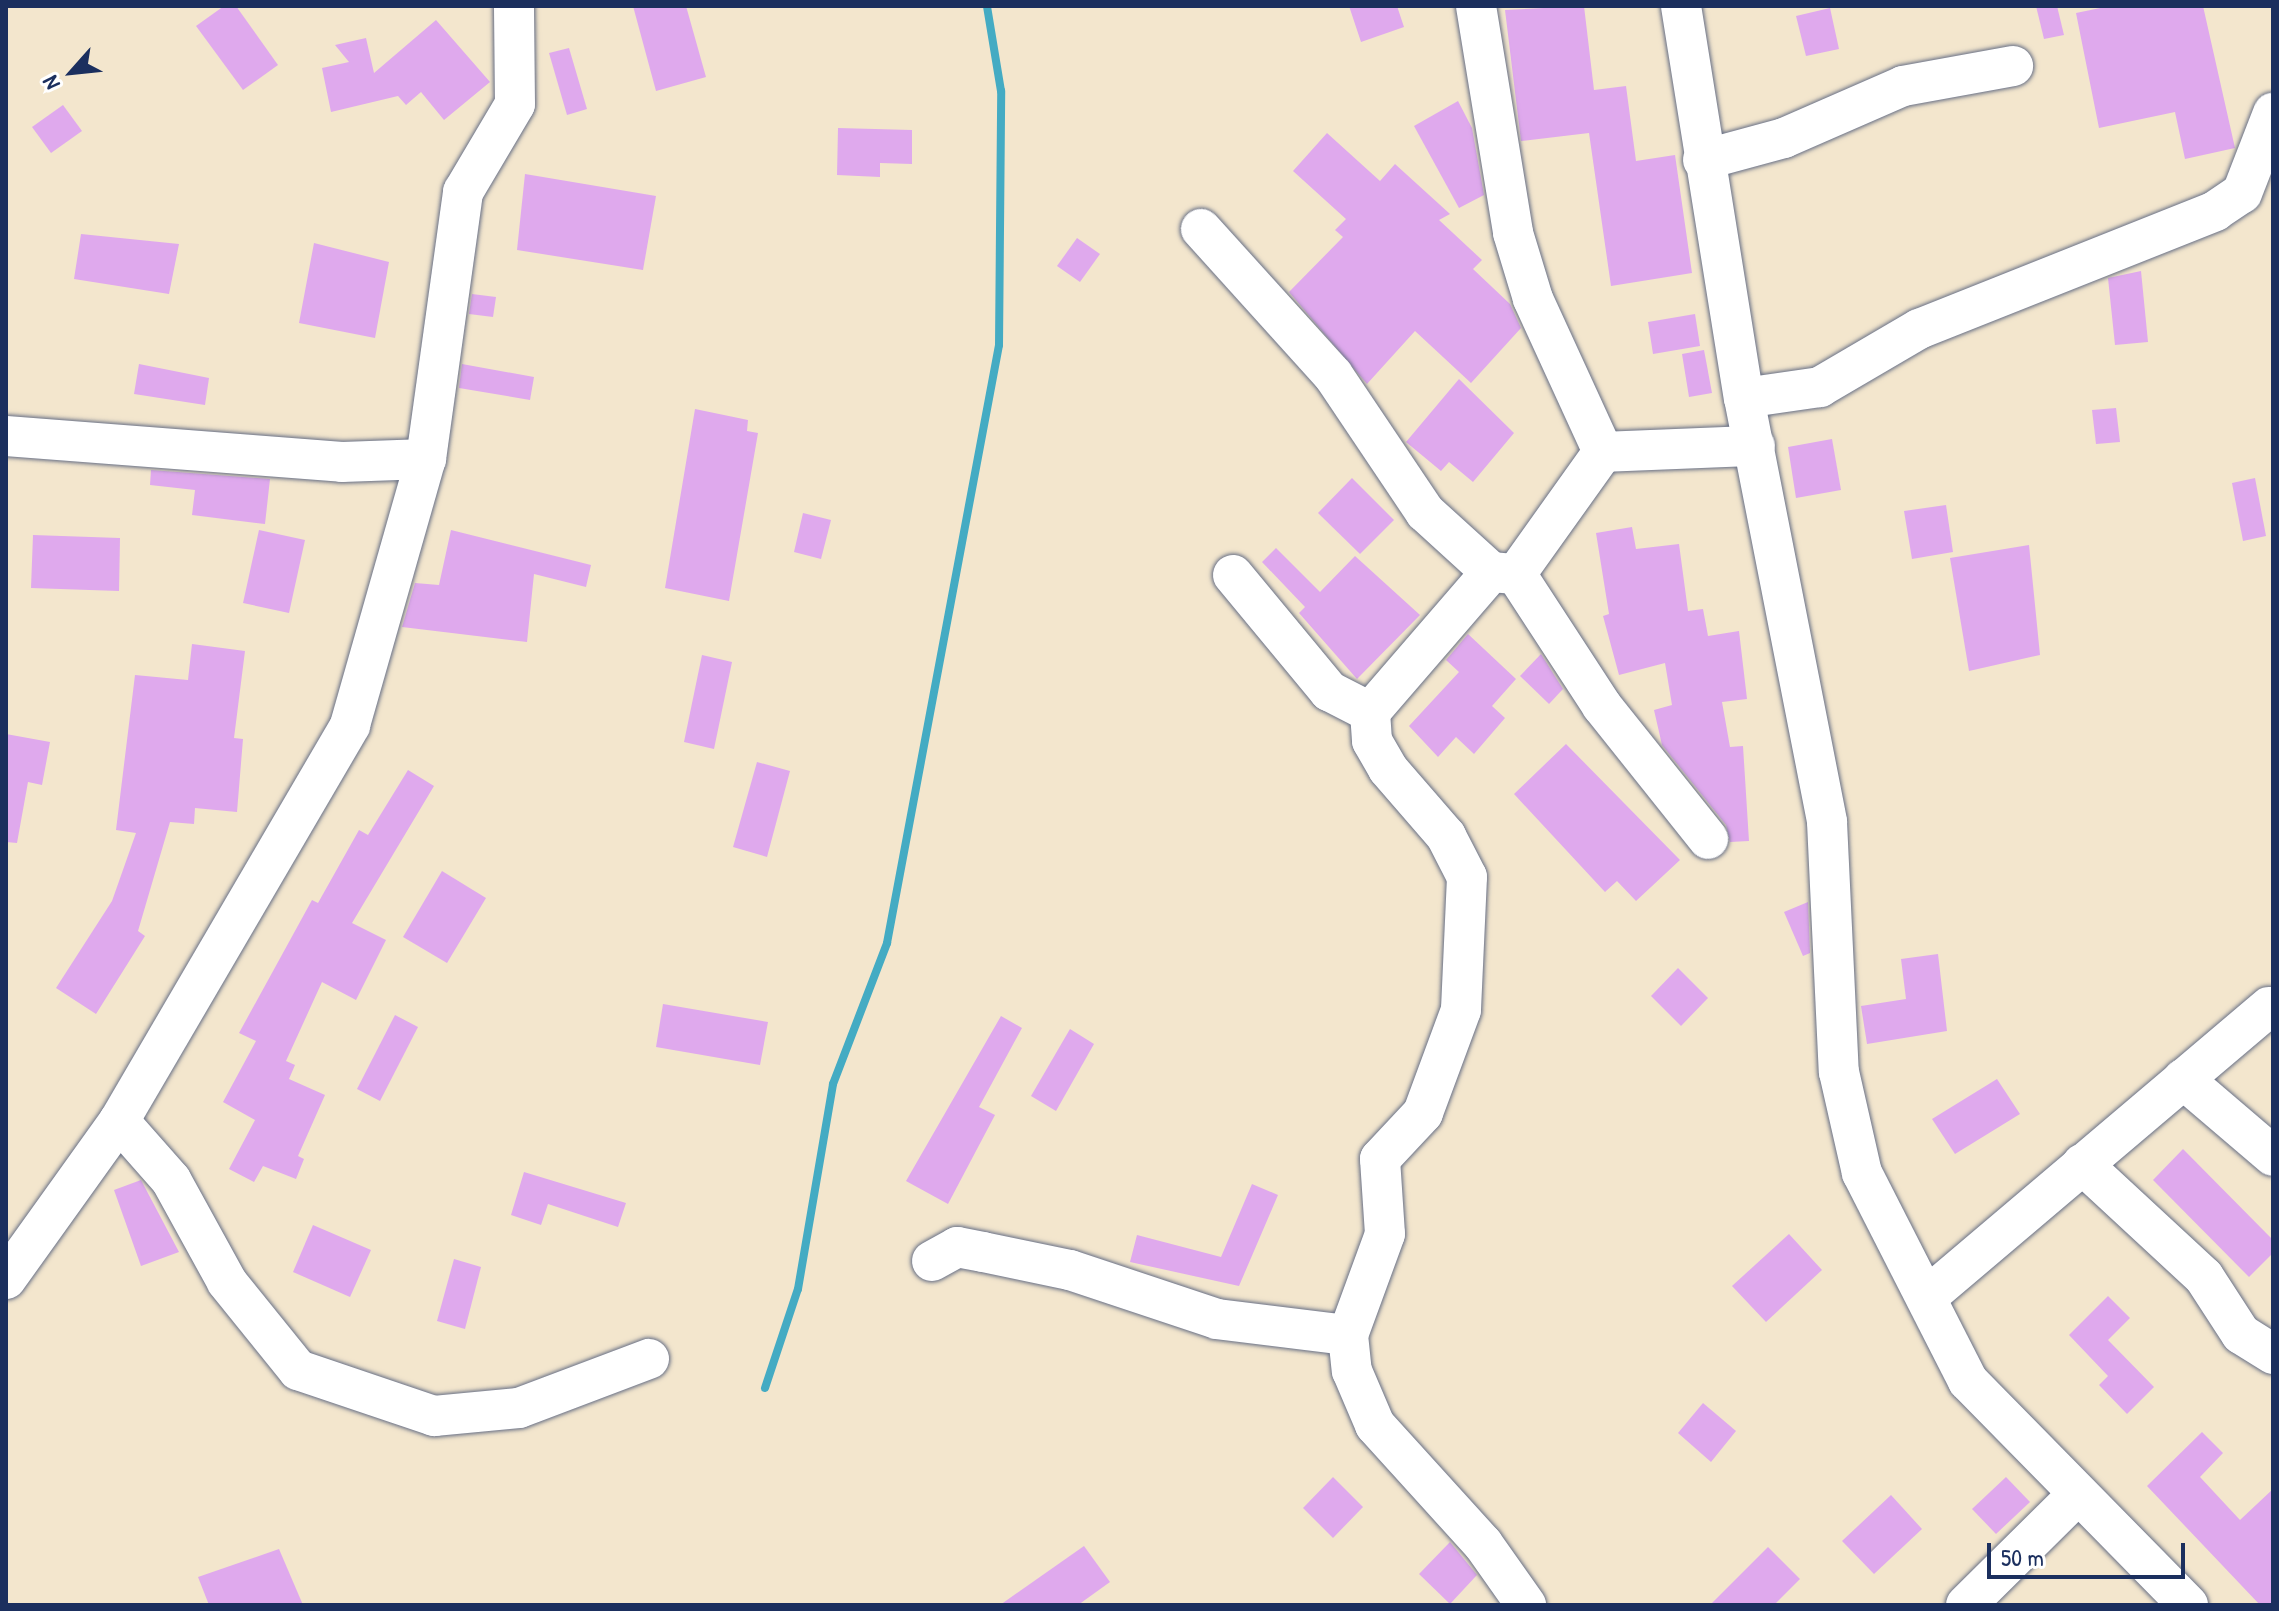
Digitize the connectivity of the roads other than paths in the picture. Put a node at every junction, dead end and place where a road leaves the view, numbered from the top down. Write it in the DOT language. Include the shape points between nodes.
graph roads {
  1 [pos="514,6"];
  2 [pos="1476,6"];
  3 [pos="1681,6"];
  4 [pos="2013,66"];
  5 [pos="2273,113"];
  6 [pos="1703,160"];
  7 [pos="1201,229"];
  8 [pos="1744,398"];
  9 [pos="6,436"];
  10 [pos="1755,446"];
  11 [pos="1603,452"];
  12 [pos="426,459"];
  13 [pos="1504,573"];
  14 [pos="1233,575"];
  15 [pos="1370,712"];
  16 [pos="1708,839"];
  17 [pos="2269,1007"];
  18 [pos="2183,1079"];
  19 [pos="119,1121"];
  20 [pos="2273,1156"];
  21 [pos="2082,1164"];
  22 [pos="932,1261"];
  23 [pos="6,1279"];
  24 [pos="1928,1296"];
  25 [pos="1348,1335"];
  26 [pos="2273,1354"];
  27 [pos="649,1359"];
  28 [pos="2077,1495"];
  29 [pos="1526,1605"];
  30 [pos="1966,1605"];
  31 [pos="2188,1605"];
  1 -- 12 [label="street" via="515,104 463,192"];
  2 -- 11 [label="street" via="1513,233 1533,299"];
  3 -- 6 [label="street"];
  4 -- 6 [label="street" via="1903,86 1784,138"];
  5 -- 8 [label="street" via="2242,193 2215,211 1919,329 1820,387"];
  6 -- 8 [label="street"];
  7 -- 13 [label="street" via="1333,375 1425,512"];
  8 -- 10 [label="street"];
  9 -- 12 [label="street" via="342,462"];
  10 -- 11 [label="street"];
  10 -- 24 [label="street" via="1827,822 1839,1072 1862,1173"];
  11 -- 13 [label="street"];
  12 -- 19 [label="street" via="350,725"];
  13 -- 15 [label="street"];
  13 -- 16 [label="street"];
  14 -- 15 [label="street" via="1329,691"];
  15 -- 25 [label="street" via="1372,741 1388,769 1446,836 1467,877 1461,1010 1423,1113 1380,1159 1385,1234"];
  17 -- 18 [label="street"];
  18 -- 20 [label="street"];
  18 -- 21 [label="street"];
  19 -- 23 [label="street"];
  19 -- 27 [label="street" via="171,1180 227,1282 298,1370 434,1416 519,1408"];
  21 -- 24 [label="street"];
  21 -- 26 [label="street" via="2204,1277 2241,1334"];
  22 -- 25 [label="street" via="957,1247 1070,1270 1217,1319"];
  24 -- 28 [label="street" via="1968,1381"];
  25 -- 29 [label="street" via="1369,1416 1483,1544"];
  28 -- 30 [label="street"];
  28 -- 31 [label="street"];
}
